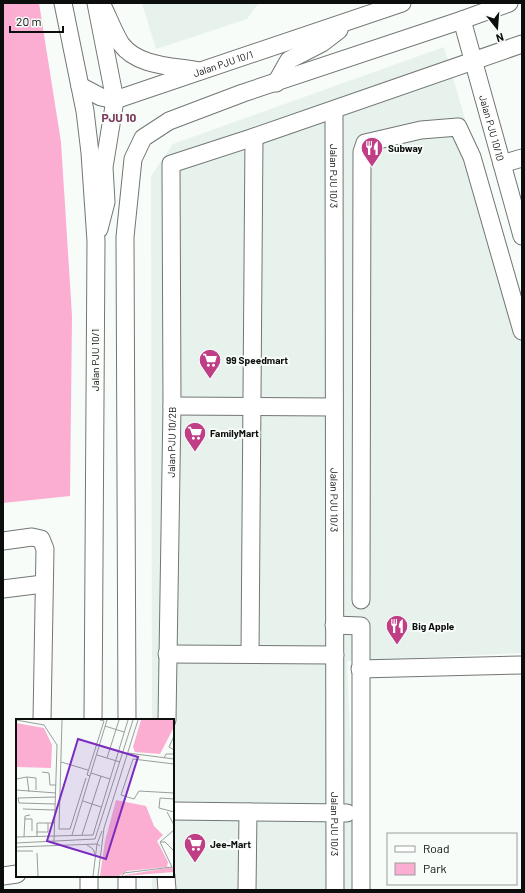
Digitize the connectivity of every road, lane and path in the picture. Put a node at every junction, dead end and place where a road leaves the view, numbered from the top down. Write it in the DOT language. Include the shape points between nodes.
graph roads {
  1 [pos="63,3"];
  2 [pos="96,3"];
  3 [pos="101,3"];
  4 [pos="402,3"];
  5 [pos="509,3"];
  6 [pos="352,20"];
  7 [pos="462,20"];
  8 [pos="522,44"];
  9 [pos="474,61"];
  10 [pos="201,71"];
  11 [pos="276,83"];
  12 [pos="80,86"];
  13 [pos="115,100"];
  14 [pos="334,110"];
  15 [pos="254,137"];
  16 [pos="522,158"];
  17 [pos="502,164"];
  18 [pos="522,236"];
  19 [pos="96,241"];
  20 [pos="522,331"];
  21 [pos="172,406"];
  22 [pos="252,406"];
  23 [pos="334,407"];
  24 [pos="3,541"];
  25 [pos="43,584"];
  26 [pos="3,589"];
  27 [pos="361,600"];
  28 [pos="334,625"];
  29 [pos="167,654"];
  30 [pos="250,654"];
  31 [pos="335,655"];
  32 [pos="522,665"];
  33 [pos="360,669"];
  34 [pos="42,719"];
  35 [pos="93,719"];
  36 [pos="127,719"];
  37 [pos="167,719"];
  38 [pos="174,811"];
  39 [pos="248,812"];
  40 [pos="335,813"];
  41 [pos="361,813"];
  42 [pos="16,874"];
  43 [pos="3,876"];
  44 [pos="90,877"];
  45 [pos="127,877"];
  46 [pos="166,877"];
  47 [pos="89,890"];
  48 [pos="127,890"];
  49 [pos="167,890"];
  50 [pos="247,890"];
  51 [pos="335,890"];
  52 [pos="361,890"];
  1 -- 12 [label="street, Jalan PJU 10/1"];
  2 -- 13 [label="street"];
  3 -- 10 [label="street" via="121,44 131,54 146,62"];
  4 -- 6 [label="street, Jalan PJU 10/1"];
  5 -- 7 [label="street"];
  6 -- 10 [label="street, Jalan PJU 10/1"];
  6 -- 11 [label="street" via="322,43 289,60"];
  7 -- 9 [label="street, Jalan PJU 10/10"];
  7 -- 11 [label="street"];
  8 -- 9 [label="street"];
  9 -- 14 [label="street"];
  9 -- 17 [label="street, Jalan PJU 10/10"];
  10 -- 13 [label="street, Jalan PJU 10/1"];
  11 -- 36 [label="street" via="242,93 169,122 143,138 133,159 125,237"];
  12 -- 13 [label="street" via="101,97"];
  12 -- 19 [label="street, Jalan PJU 10/1" via="90,153"];
  13 -- 19 [label="street" via="104,167 106,202"];
  14 -- 15 [label="street"];
  14 -- 23 [label="street, Jalan PJU 10/3"];
  15 -- 21 [label="street, Jalan PJU 10/2B" via="171,164"];
  15 -- 22 [label="street"];
  16 -- 17 [label="street"];
  17 -- 18 [label="street, Jalan PJU 10/10"];
  19 -- 35 [label="street, Jalan PJU 10/1"];
  20 -- 27 [label="street" via="472,157 458,127 421,130 365,143 362,152"];
  21 -- 22 [label="street"];
  21 -- 29 [label="street, Jalan PJU 10/2B"];
  22 -- 23 [label="street"];
  22 -- 30 [label="street"];
  23 -- 28 [label="street, Jalan PJU 10/3"];
  24 -- 25 [label="street" via="32,537 41,539 44,549"];
  25 -- 26 [label="street"];
  25 -- 34 [label="street"];
  28 -- 31 [label="street, Jalan PJU 10/3"];
  28 -- 33 [label="street" via="361,626"];
  29 -- 30 [label="street"];
  29 -- 37 [label="street, Jalan PJU 10/2B"];
  30 -- 31 [label="street"];
  31 -- 40 [label="street, Jalan PJU 10/3"];
  32 -- 33 [label="street"];
  33 -- 41 [label="street"];
  38 -- 39 [label="street"];
  39 -- 40 [label="street"];
  39 -- 50 [label="street"];
  40 -- 41 [label="street"];
  40 -- 51 [label="street, Jalan PJU 10/3"];
  41 -- 52 [label="street"];
  42 -- 43 [label="street"];
  44 -- 47 [label="street"];
  45 -- 48 [label="street"];
  46 -- 49 [label="street"];
}
